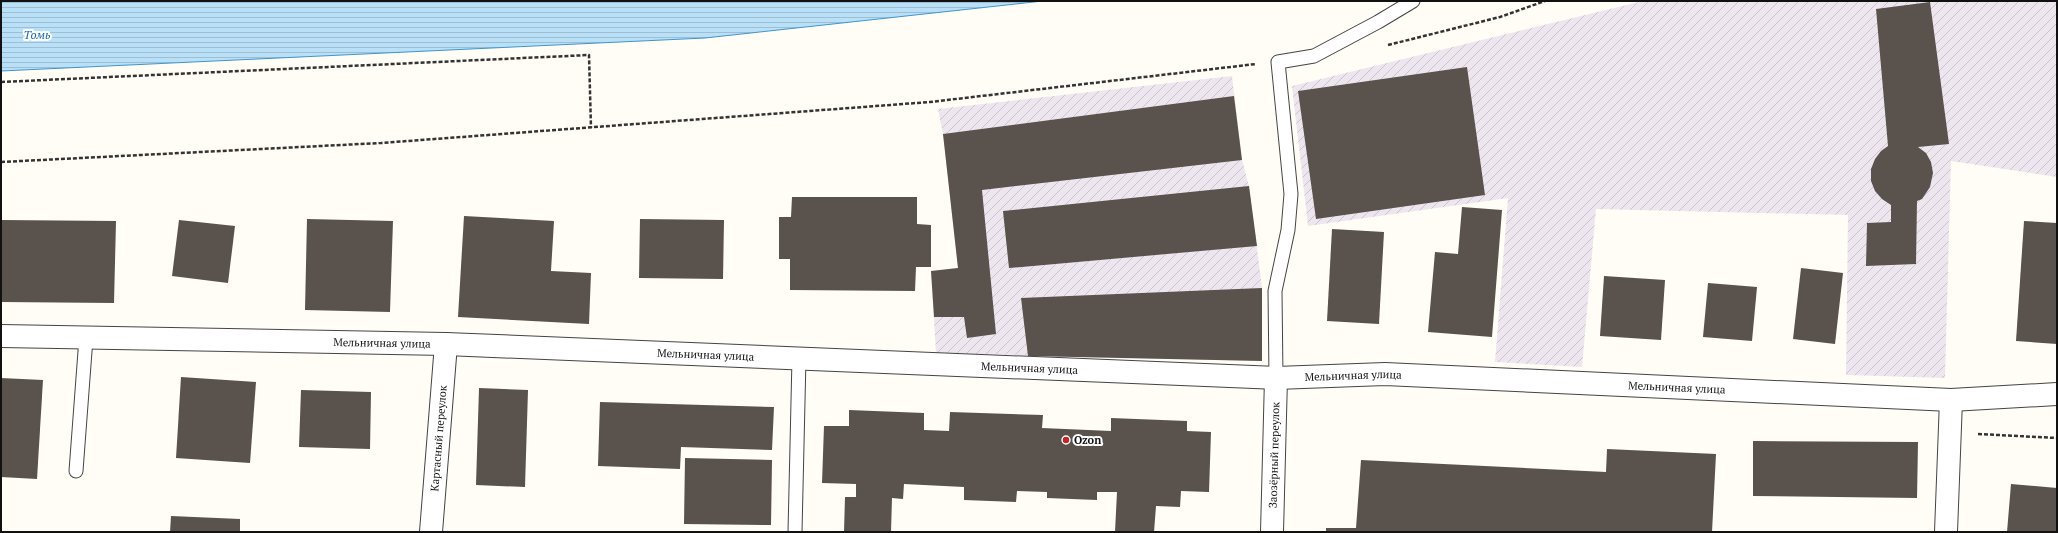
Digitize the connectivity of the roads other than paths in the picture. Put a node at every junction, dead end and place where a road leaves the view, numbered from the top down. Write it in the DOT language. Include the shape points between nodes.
graph roads {
  1 [pos="1413,1"];
  2 [pos="1,336"];
  3 [pos="86,338"];
  4 [pos="446,344"];
  5 [pos="799,358"];
  6 [pos="1276,378"];
  7 [pos="2057,394"];
  8 [pos="1950,400"];
  9 [pos="76,471"];
  10 [pos="431,532"];
  11 [pos="795,532"];
  12 [pos="1272,532"];
  13 [pos="1946,532"];
  1 -- 6 [label="lane" via="1314,56 1278,62 1292,194 1288,230 1275,291"];
  2 -- 3 [label="street, Мельничная улица"];
  3 -- 4 [label="street, Мельничная улица"];
  3 -- 9 [label="lane"];
  4 -- 5 [label="street, Мельничная улица"];
  4 -- 10 [label="street, Картасный переулок"];
  5 -- 6 [label="street, Мельничная улица"];
  5 -- 11 [label="lane"];
  6 -- 8 [label="street, Мельничная улица" via="1385,374"];
  6 -- 12 [label="street, Заозёрный переулок"];
  7 -- 8 [label="street, Мельничная улица"];
  8 -- 13 [label="street"];
}
